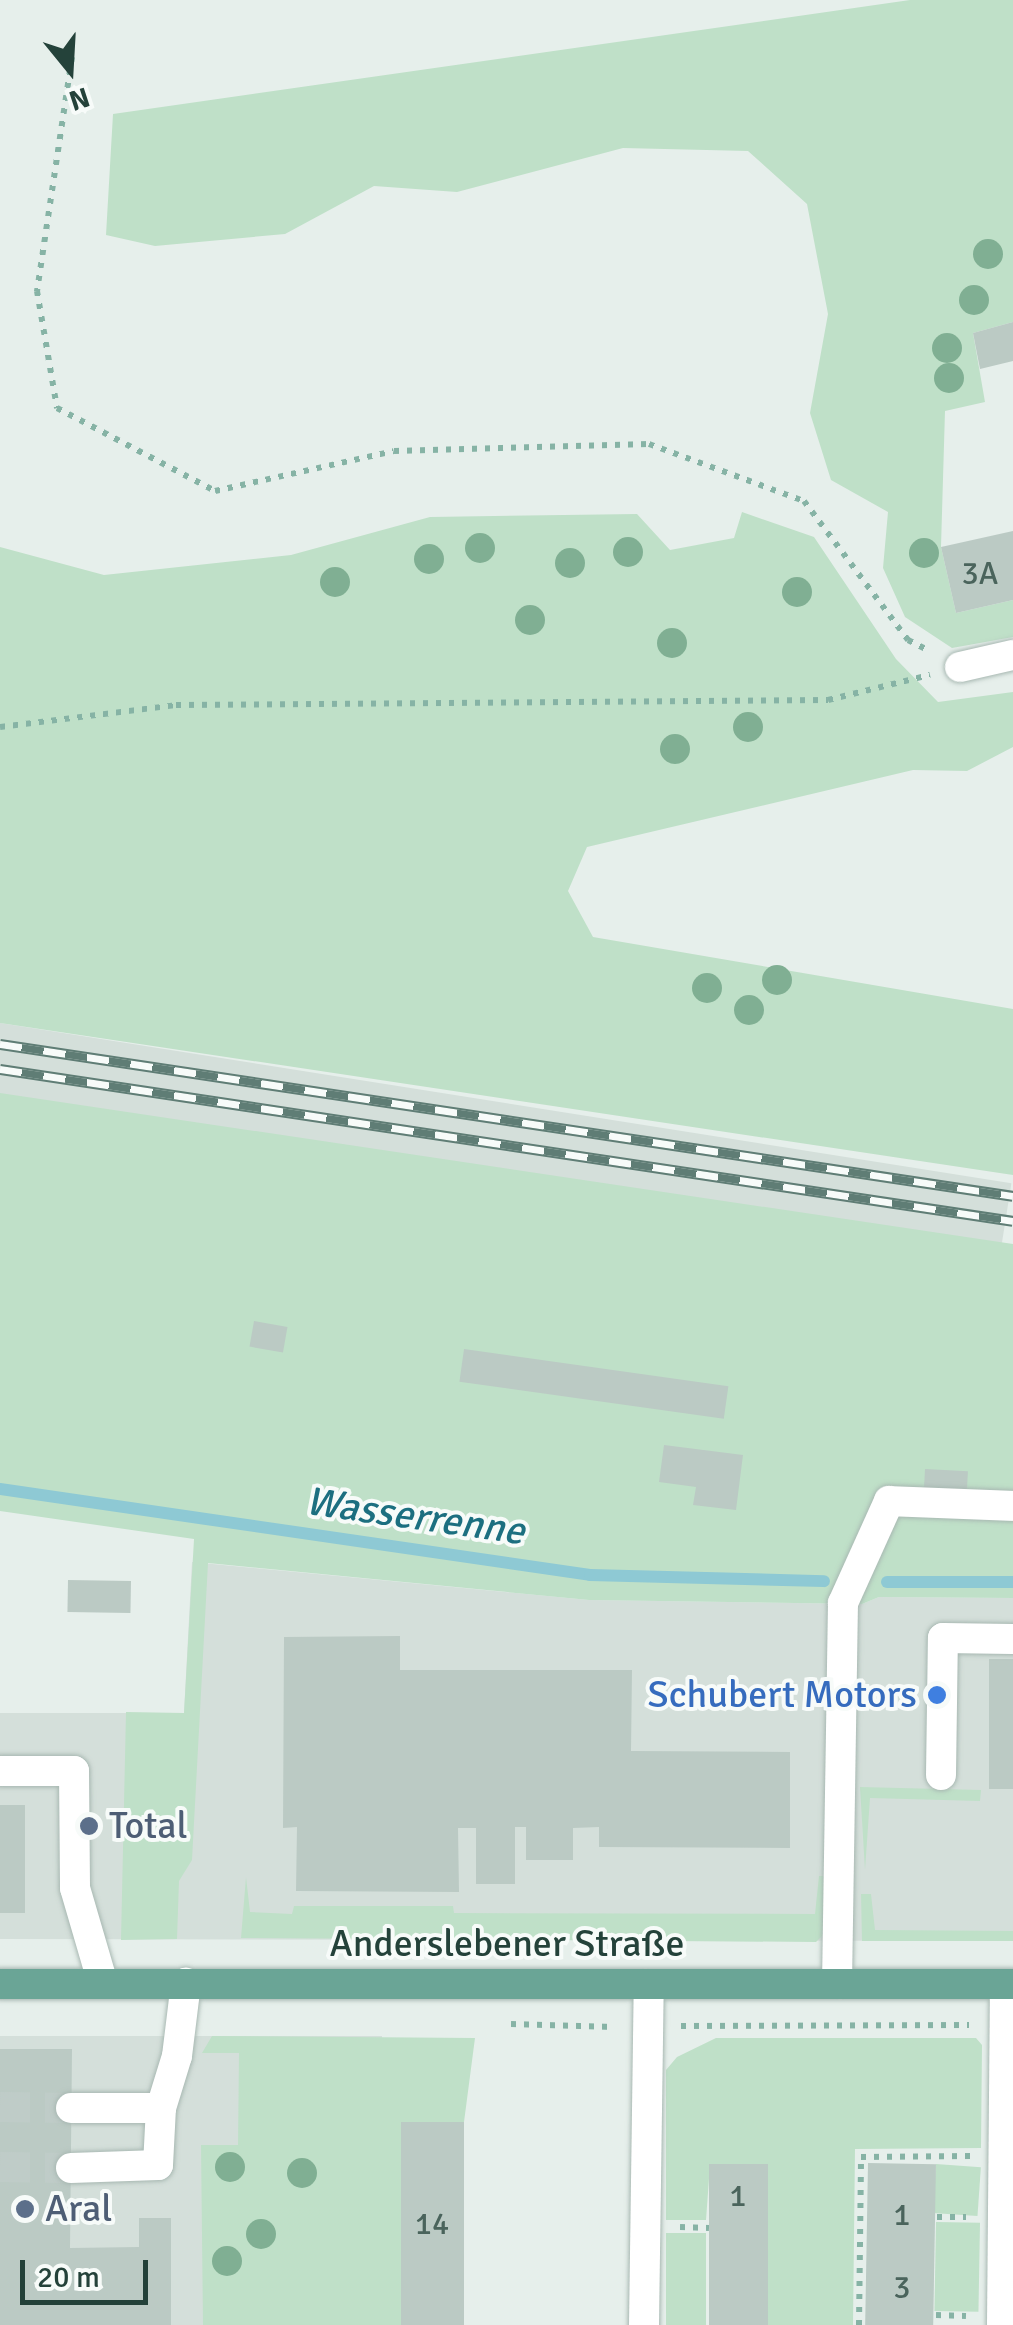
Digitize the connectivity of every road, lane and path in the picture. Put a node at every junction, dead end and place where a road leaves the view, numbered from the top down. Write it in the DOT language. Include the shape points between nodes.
graph roads {
  1 [pos="72,57"];
  2 [pos="1013,656"];
  3 [pos="960,667"];
  4 [pos="0,727"];
  5 [pos="1013,1506"];
  6 [pos="1013,1640"];
  7 [pos="0,1771"];
  8 [pos="942,1775"];
  9 [pos="186,1983"];
  10 [pos="0,1984"];
  11 [pos="103,1984"];
  12 [pos="649,1984"];
  13 [pos="837,1984"];
  14 [pos="1009,1984"];
  15 [pos="499,2024"];
  16 [pos="645,2028"];
  17 [pos="1005,2028"];
  18 [pos="71,2108"];
  19 [pos="162,2108"];
  20 [pos="1002,2156"];
  21 [pos="71,2168"];
  22 [pos="644,2325"];
  23 [pos="859,2325"];
  24 [pos="1002,2325"];
  1 -- 3 [label="path" via="37,291 56,408 215,490 394,451 649,444 804,501 908,640"];
  2 -- 3 [label="street"];
  3 -- 4 [label="path" via="828,700 176,705"];
  5 -- 13 [label="street" via="889,1501 843,1602"];
  6 -- 8 [label="street" via="943,1638"];
  7 -- 11 [label="street" via="74,1771 75,1888"];
  9 -- 11 [label="main road, Anderslebener Straße"];
  9 -- 12 [label="main road, Anderslebener Straße"];
  9 -- 19 [label="street"];
  10 -- 11 [label="main road, Anderslebener Straße"];
  12 -- 13 [label="main road, Anderslebener Straße"];
  12 -- 16 [label="street"];
  13 -- 14 [label="main road, Anderslebener Straße"];
  14 -- 17 [label="street"];
  15 -- 16 [label="path"];
  16 -- 17 [label="path"];
  16 -- 22 [label="street"];
  17 -- 20 [label="street"];
  18 -- 19 [label="street"];
  19 -- 21 [label="street" via="158,2165"];
  20 -- 23 [label="path" via="861,2157"];
  20 -- 24 [label="street"];
}
